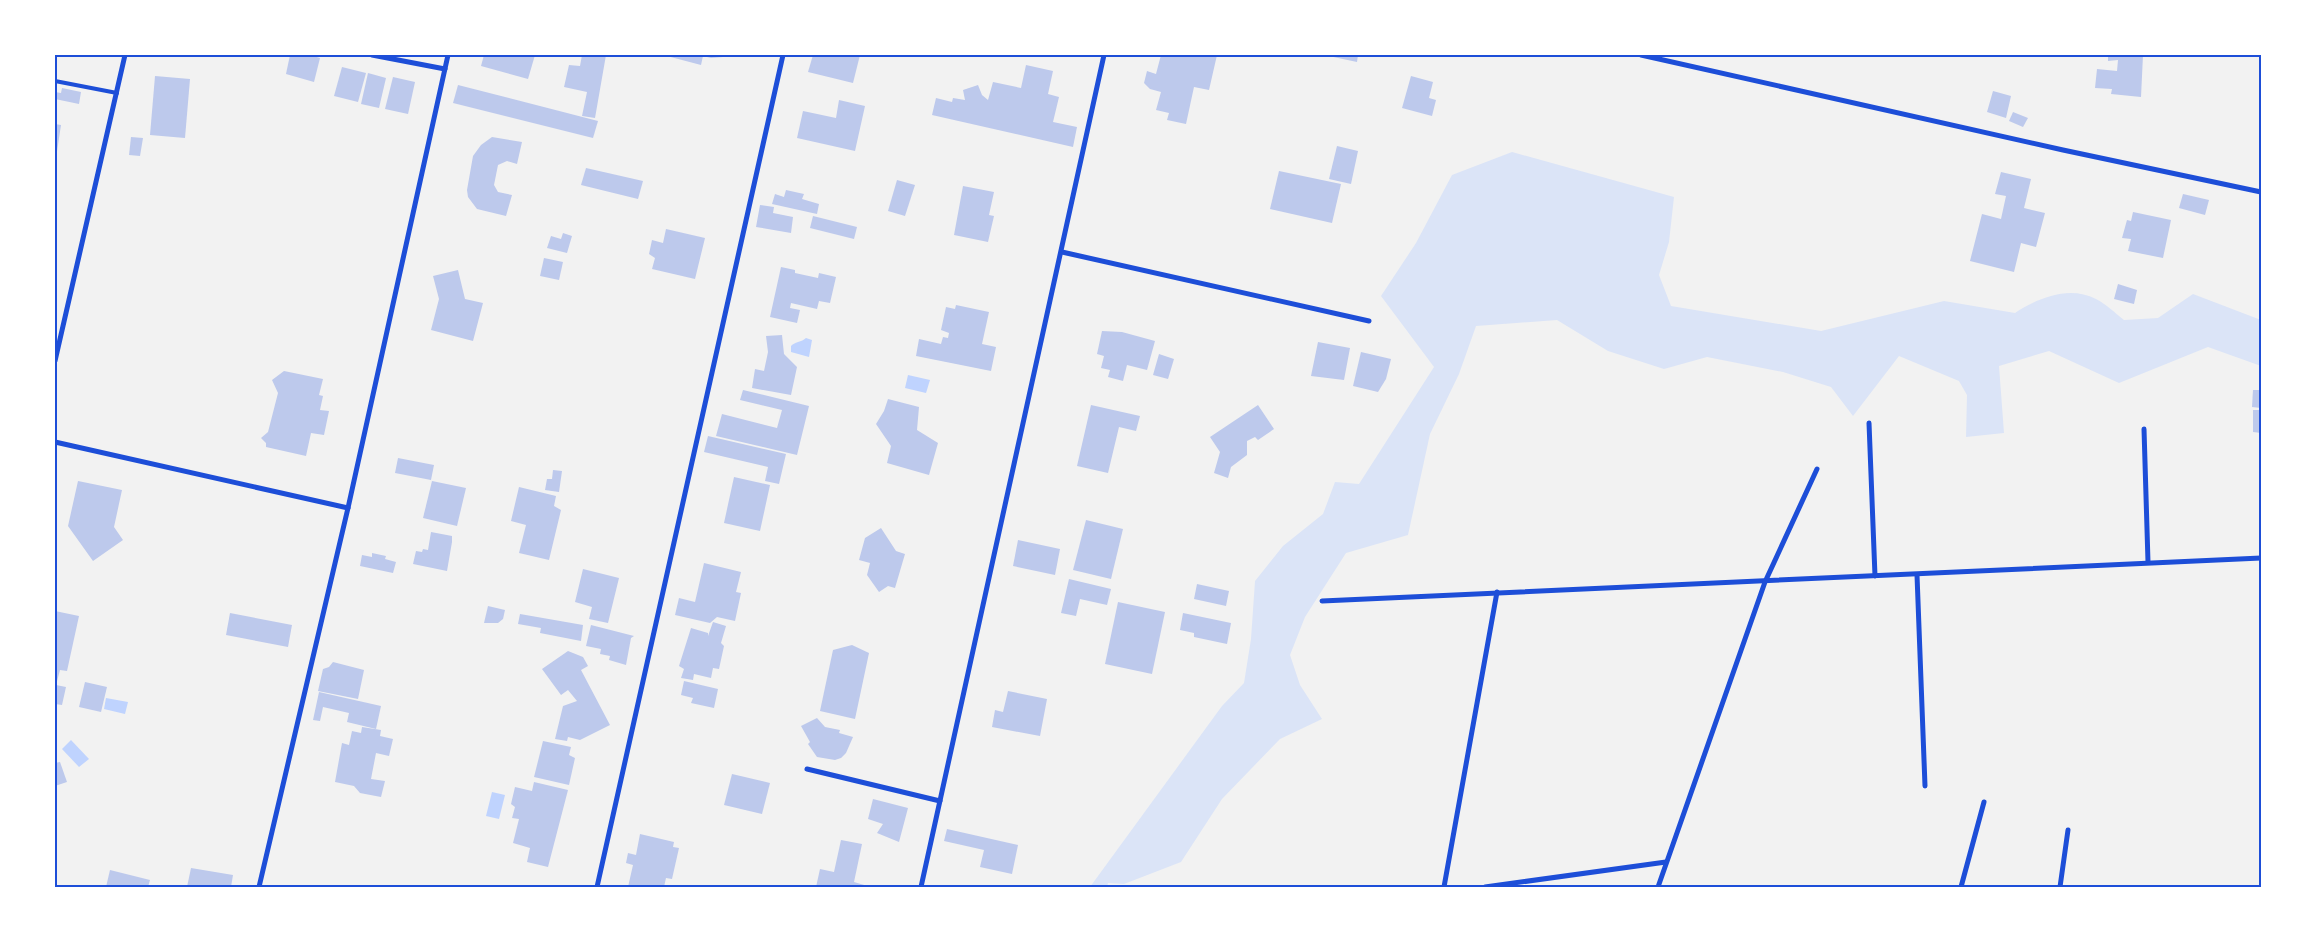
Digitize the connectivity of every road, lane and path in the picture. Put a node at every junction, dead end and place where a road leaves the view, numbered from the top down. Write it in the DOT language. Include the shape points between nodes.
graph roads {
  1 [pos="125,55"];
  2 [pos="372,55"];
  3 [pos="448,55"];
  4 [pos="783,55"];
  5 [pos="1104,55"];
  6 [pos="1641,55"];
  7 [pos="445,69"];
  8 [pos="55,81"];
  9 [pos="117,93"];
  10 [pos="2261,192"];
  11 [pos="1062,252"];
  12 [pos="1369,321"];
  13 [pos="55,361"];
  14 [pos="1869,423"];
  15 [pos="2144,430"];
  16 [pos="55,442"];
  17 [pos="1817,469"];
  18 [pos="348,508"];
  19 [pos="2261,558"];
  20 [pos="2148,562"];
  21 [pos="1917,575"];
  22 [pos="1875,576"];
  23 [pos="1765,582"];
  24 [pos="1497,592"];
  25 [pos="1322,601"];
  26 [pos="807,770"];
  27 [pos="1925,786"];
  28 [pos="940,800"];
  29 [pos="1984,802"];
  30 [pos="2068,830"];
  31 [pos="1666,862"];
  32 [pos="259,887"];
  33 [pos="597,887"];
  34 [pos="921,887"];
  35 [pos="1444,887"];
  36 [pos="1484,887"];
  37 [pos="1658,887"];
  38 [pos="1961,887"];
  39 [pos="2060,887"];
  1 -- 9 [label="street"];
  2 -- 7 [label="street"];
  3 -- 7 [label="street"];
  4 -- 33 [label="street"];
  5 -- 11 [label="street"];
  6 -- 10 [label="street"];
  7 -- 18 [label="street"];
  8 -- 9 [label="lane"];
  9 -- 13 [label="street"];
  11 -- 12 [label="street"];
  11 -- 28 [label="street"];
  14 -- 22 [label="street"];
  15 -- 20 [label="street"];
  16 -- 18 [label="street"];
  17 -- 23 [label="street"];
  18 -- 32 [label="street"];
  19 -- 20 [label="street"];
  20 -- 21 [label="street"];
  21 -- 22 [label="street"];
  21 -- 27 [label="street"];
  22 -- 23 [label="street"];
  23 -- 24 [label="street"];
  23 -- 31 [label="street"];
  24 -- 25 [label="street"];
  24 -- 35 [label="street"];
  26 -- 28 [label="street"];
  28 -- 34 [label="street"];
  29 -- 38 [label="street"];
  30 -- 39 [label="street"];
  31 -- 36 [label="street"];
  31 -- 37 [label="street"];
}
